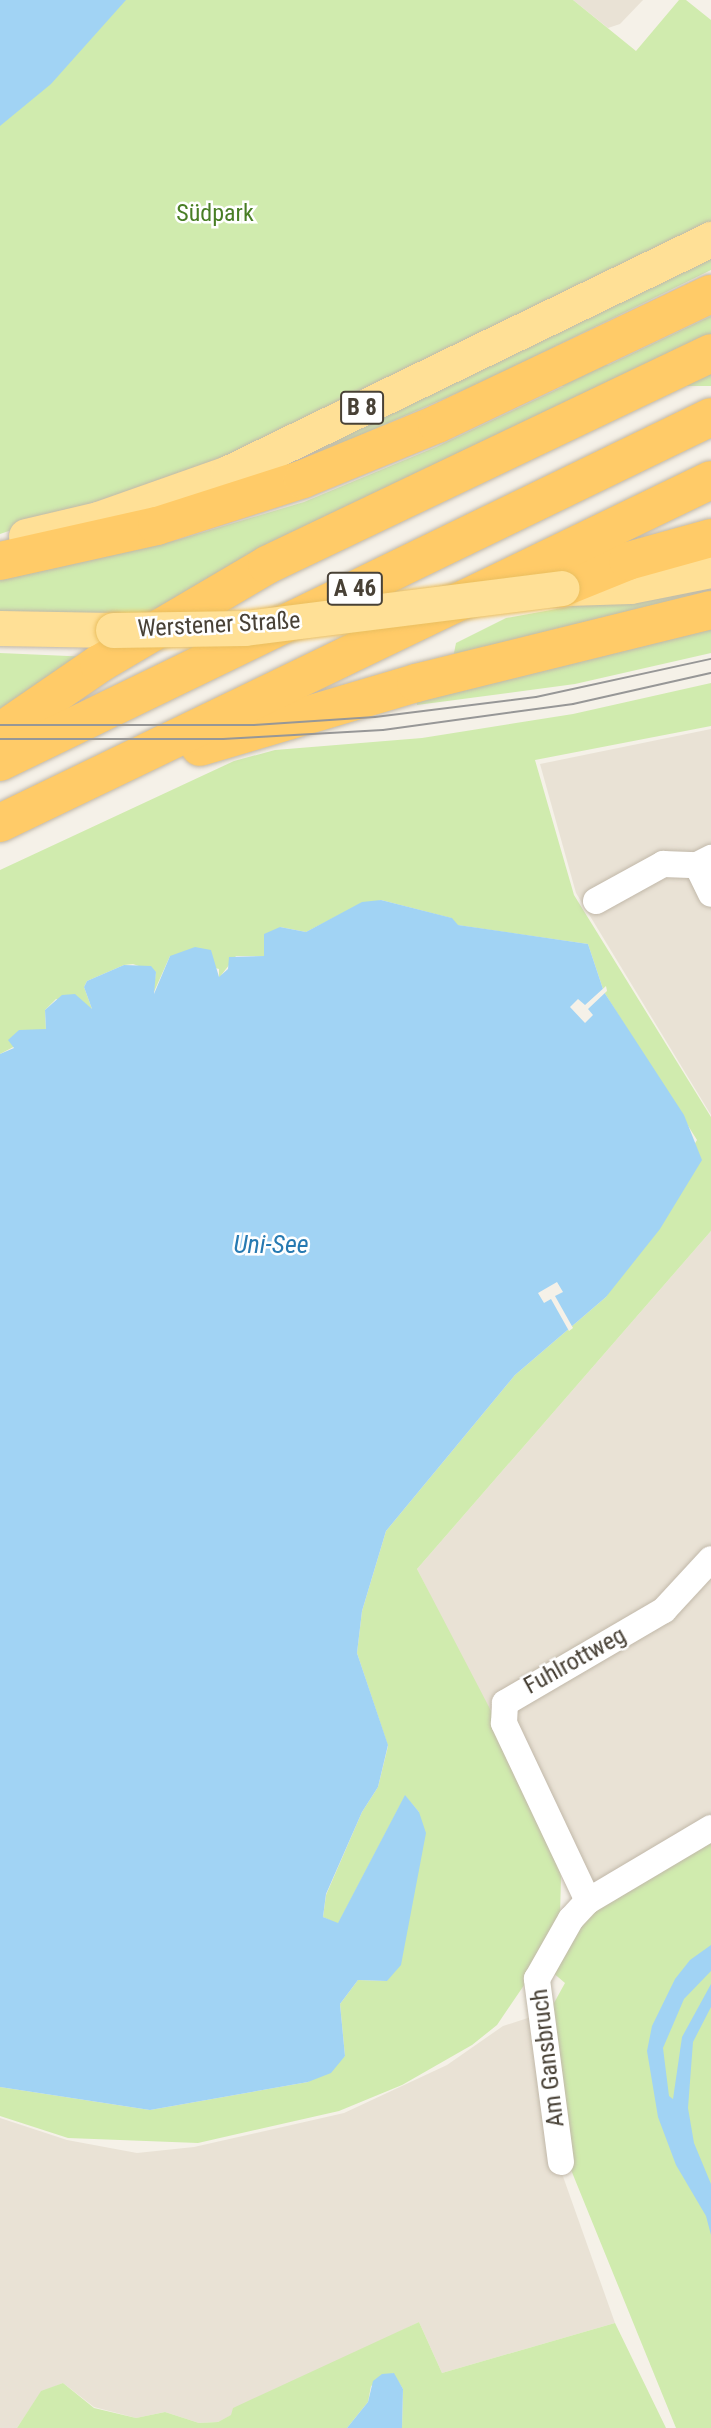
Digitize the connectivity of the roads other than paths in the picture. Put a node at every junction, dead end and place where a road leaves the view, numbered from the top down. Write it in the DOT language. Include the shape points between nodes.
graph roads {
  1 [pos="711,239"];
  2 [pos="711,294"];
  3 [pos="711,353"];
  4 [pos="711,417"];
  5 [pos="711,480"];
  6 [pos="0,541"];
  7 [pos="704,555"];
  8 [pos="0,561"];
  9 [pos="562,588"];
  10 [pos="711,610"];
  11 [pos="0,628"];
  12 [pos="0,732"];
  13 [pos="0,762"];
  14 [pos="116,767"];
  15 [pos="0,823"];
  16 [pos="704,862"];
  17 [pos="711,894"];
  18 [pos="596,901"];
  19 [pos="711,1559"];
  20 [pos="711,1828"];
  21 [pos="587,1901"];
  22 [pos="561,2162"];
  1 -- 6 [label="main road, B 8" via="228,473 99,519"];
  2 -- 8 [label="highway" via="436,424 303,479 157,526"];
  3 -- 12 [label="highway" via="267,565 99,664"];
  4 -- 13 [label="highway, A 46"];
  5 -- 14 [label="highway, A 46"];
  7 -- 9 [label="highway" via="628,561"];
  9 -- 11 [label="main road, Werstener Straße, bridge" via="245,628"];
  10 -- 14 [label="highway" via="416,683"];
  14 -- 15 [label="highway, A 46"];
  16 -- 17 [label="street"];
  16 -- 18 [label="street" via="663,864"];
  19 -- 21 [label="street, Fuhlrottweg" via="664,1610 505,1703 504,1723"];
  20 -- 21 [label="street, Am Gansbruch"];
  21 -- 22 [label="street, Am Gansbruch" via="571,1919 537,1979"];
}
